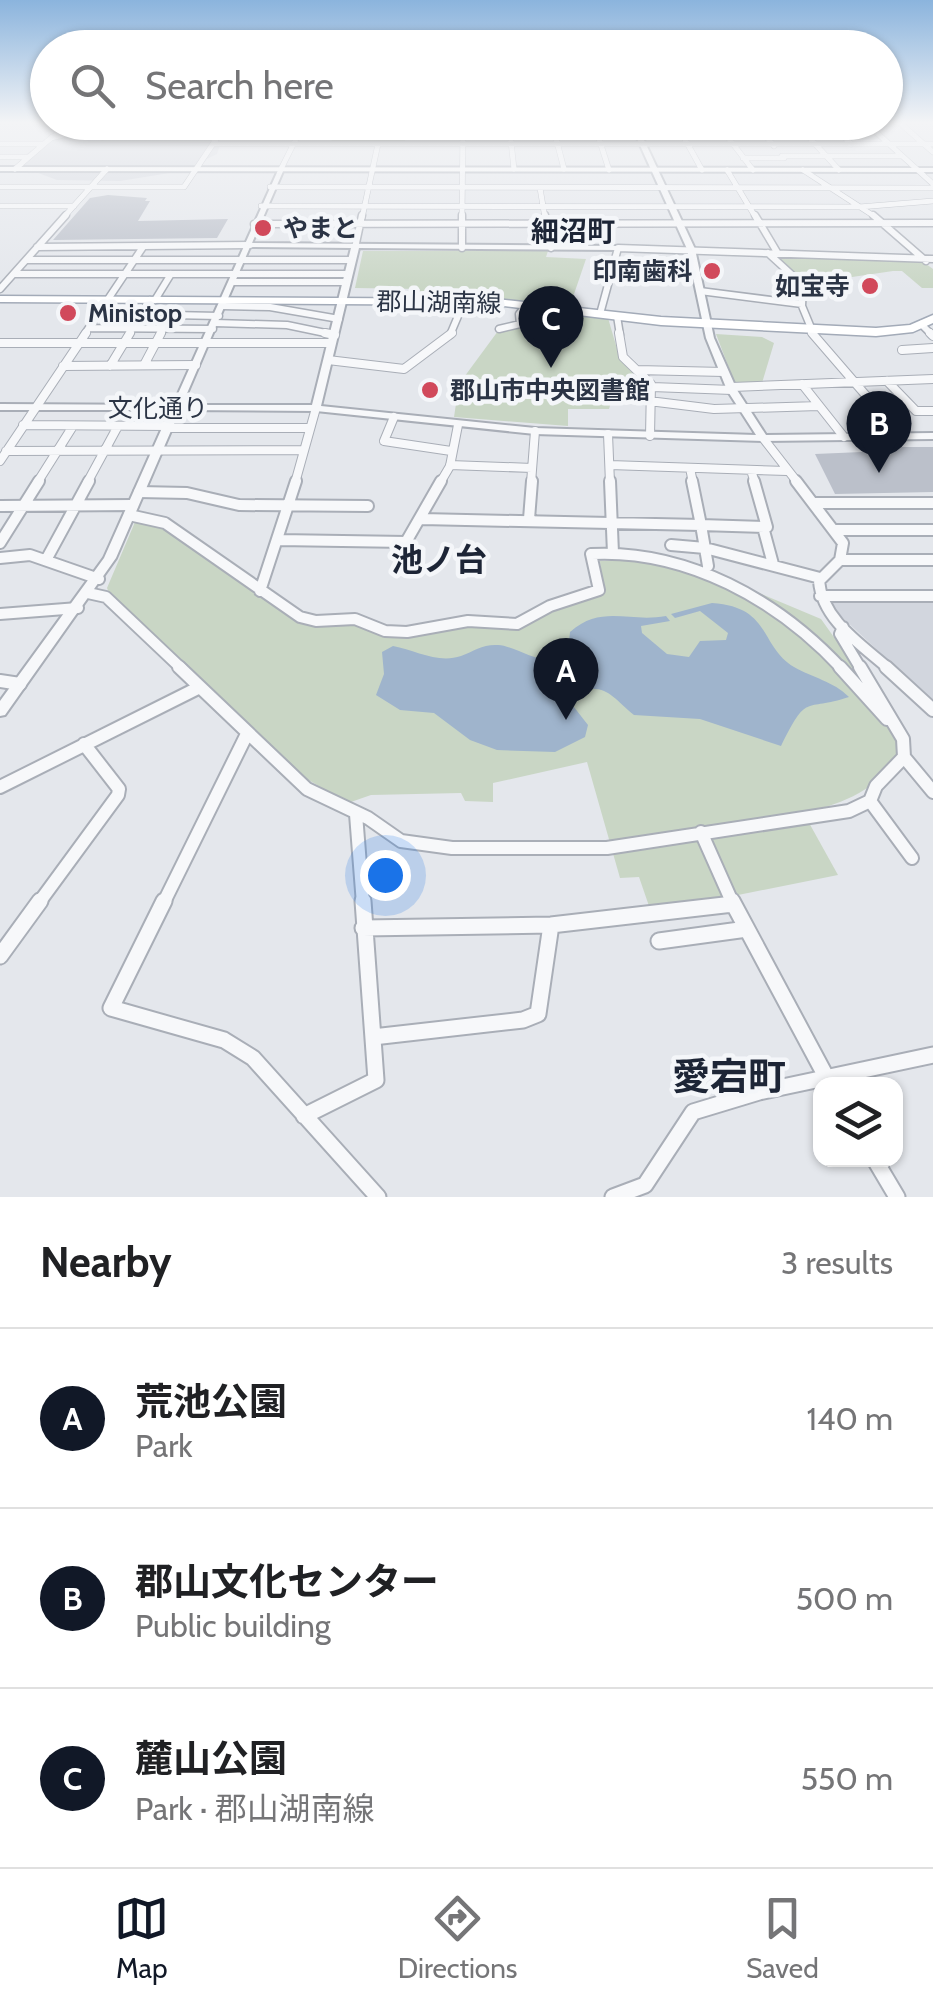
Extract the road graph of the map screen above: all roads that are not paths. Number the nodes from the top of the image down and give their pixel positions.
1 (99, 179) edge
2 (190, 179) edge
3 (275, 179) edge
4 (370, 179) edge
5 (463, 179) edge
6 (588, 179) edge
7 (658, 179) edge
8 (732, 179) edge
9 (817, 179) edge
10 (933, 186) edge
11 (0, 188) edge
12 (90, 188) junction
13 (270, 188) junction
14 (302, 188) junction
15 (368, 188) junction
16 (462, 188) junction
17 (540, 188) junction
18 (591, 188) junction
19 (663, 188) junction
20 (738, 188) junction
21 (831, 188) junction
22 (912, 203) junction
23 (931, 204) edge
24 (0, 206) edge
25 (74, 206) junction
26 (261, 206) junction
27 (293, 206) junction
28 (302, 206) junction
29 (364, 206) junction
30 (462, 206) junction
31 (544, 206) junction
32 (671, 206) junction
33 (749, 206) junction
34 (859, 207) junction
35 (933, 223) edge
36 (254, 224) junction
37 (295, 224) junction
38 (360, 224) junction
39 (462, 224) junction
40 (547, 224) junction
41 (679, 224) junction
42 (760, 224) junction
43 (886, 224) junction
44 (250, 245) junction
45 (38, 247) junction
46 (143, 247) junction
47 (354, 248) junction
48 (462, 248) junction
49 (551, 248) junction
50 (618, 248) junction
51 (691, 249) junction
52 (767, 252) junction
53 (778, 252) junction
54 (26, 260) junction
55 (135, 260) junction
56 (244, 260) junction
57 (352, 260) junction
58 (930, 261) edge
59 (14, 274) junction
60 (125, 274) junction
61 (171, 274) junction
62 (236, 278) junction
63 (348, 278) junction
64 (0, 289) edge
65 (700, 291) junction
66 (0, 299) edge
67 (108, 300) junction
68 (153, 300) junction
69 (343, 301) junction
70 (464, 302) junction
71 (802, 304) junction
72 (526, 305) junction
73 (600, 314) junction
74 (219, 315) junction
75 (617, 316) junction
76 (339, 319) junction
77 (927, 321) edge
78 (704, 323) junction
79 (90, 328) junction
80 (132, 328) junction
81 (164, 328) junction
82 (808, 328) junction
83 (499, 329) dead end
84 (933, 336) edge
85 (333, 339) junction
86 (0, 343) edge
87 (80, 343) junction
88 (123, 343) junction
89 (156, 343) junction
90 (207, 343) junction
91 (933, 348) edge
92 (902, 350) dead end
93 (328, 360) junction
94 (196, 365) junction
95 (63, 366) junction
96 (110, 366) junction
97 (144, 366) junction
98 (636, 370) junction
99 (724, 372) junction
100 (933, 379) edge
101 (886, 380) junction
102 (856, 382) junction
103 (802, 384) junction
104 (652, 387) junction
105 (732, 389) junction
106 (649, 401) junction
107 (819, 406) junction
108 (0, 407) edge
109 (36, 407) junction
110 (177, 408) junction
111 (316, 408) junction
112 (744, 410) junction
113 (933, 410) edge
114 (394, 417) junction
115 (458, 424) junction
116 (23, 425) junction
117 (73, 426) junction
118 (118, 426) junction
119 (168, 427) junction
120 (310, 428) junction
121 (535, 432) junction
122 (608, 434) junction
123 (650, 436) junction
124 (901, 436) junction
125 (933, 436) edge
126 (844, 437) junction
127 (763, 438) junction
128 (0, 440) edge
129 (13, 440) junction
130 (303, 450) junction
131 (451, 451) junction
132 (57, 452) junction
133 (104, 452) junction
134 (158, 452) junction
135 (3, 456) edge
136 (450, 464) junction
137 (610, 465) junction
138 (532, 468) junction
139 (690, 468) junction
140 (751, 470) junction
141 (787, 470) junction
142 (139, 492) junction
143 (815, 503) junction
144 (933, 503) edge
145 (0, 506) edge
146 (22, 506) junction
147 (75, 506) junction
148 (288, 506) junction
149 (368, 506) dead end
150 (131, 510) junction
151 (422, 519) junction
152 (530, 519) junction
153 (614, 522) junction
154 (700, 524) junction
155 (763, 527) junction
156 (835, 530) junction
157 (933, 530) edge
158 (279, 540) junction
159 (0, 543) edge
160 (671, 546) dead end
161 (706, 548) junction
162 (613, 553) junction
163 (0, 558) edge
164 (46, 560) junction
165 (840, 560) junction
166 (933, 560) edge
167 (772, 564) junction
168 (708, 566) dead end
169 (820, 578) junction
170 (99, 579) junction
171 (260, 592) junction
172 (88, 593) junction
173 (820, 596) junction
174 (933, 596) edge
175 (78, 608) junction
176 (0, 614) edge
177 (843, 627) junction
178 (0, 681) edge
179 (20, 684) junction
180 (198, 688) junction
181 (933, 710) edge
182 (0, 711) edge
183 (899, 730) junction
184 (247, 734) junction
185 (84, 744) junction
186 (904, 757) junction
187 (0, 787) edge
188 (933, 792) edge
189 (870, 801) junction
190 (356, 814) junction
191 (701, 832) junction
192 (912, 858) dead end
193 (733, 904) junction
194 (551, 924) junction
195 (362, 928) junction
196 (747, 929) junction
197 (659, 941) dead end
198 (0, 956) edge
199 (373, 1037) junction
200 (933, 1055) edge
201 (826, 1077) edge
202 (848, 1077) edge
203 (813, 1084) edge
204 (304, 1116) junction
205 (879, 1167) edge
206 (378, 1197) edge
207 (613, 1197) edge
208 (897, 1197) edge

1 - 12 street
2 - 12 street
3 - 13 street
4 - 15 street
5 - 16 street
6 - 18 street
7 - 19 street
8 - 20 street
9 - 21 street
10 - 21 street
11 - 12 street
12 - 25 street
13 - 14 street
13 - 26 street
14 - 15 street
14 - 27 street
15 - 16 street
15 - 29 street
16 - 17 street
16 - 30 street
17 - 18 street
17 - 31 street
18 - 19 street
19 - 20 street
19 - 32 street
20 - 21 street
20 - 33 street
21 - 34 street
22 - 23 street
22 - 34 street
22 - 35 street
24 - 25 street
25 - 45 street
26 - 27 street
26 - 36 street
27 - 28 street
28 - 29 street
28 - 37 street
29 - 30 street
29 - 38 street
30 - 31 street
30 - 39 street
31 - 32 street
31 - 40 street
32 - 33 street
32 - 41 street
33 - 34 street
33 - 42 street
34 - 43 street
35 - 43 street
36 - 37 street
36 - 44 street
37 - 38 street
38 - 39 street
38 - 47 street
39 - 40 street
39 - 48 street
40 - 41 street
40 - 49 street
41 - 42 street
41 - 51 street
42 - 43 street
42 - 53 street
43 - 58 street
44 - 46 street
44 - 47 street
44 - 56 street
45 - 46 street
45 - 54 street
46 - 55 street
47 - 48 street
47 - 57 street
48 - 49 street
49 - 50 street
50 - 51 street
50 - 73 street
51 - 52 street
51 - 65 street
52 - 53 street
52 - 71 street
53 - 58 street
54 - 55 street
54 - 59 street
55 - 56 street
55 - 60 street
56 - 57 street
56 - 62 street
57 - 63 street
59 - 60 street
59 - 64 street
60 - 61 street
60 - 67 street
61 - 62 street
61 - 68 street
62 - 63 street
62 - 74 street
63 - 69 street
65 - 71 street
65 - 78 street
66 - 67 main road, 郡山湖南線
67 - 68 main road, 郡山湖南線
67 - 79 street
68 - 74 main road, 郡山湖南線
68 - 80 street
69 - 70 main road, 郡山湖南線
69 - 74 main road, 郡山湖南線
69 - 76 street
70 - 72 main road, 郡山湖南線
70 - 93 street
71 - 82 street
72 - 73 main road, 郡山湖南線
72 - 83 street
73 - 75 main road, 郡山湖南線
74 - 76 street
74 - 81 street
74 - 81 street
74 - 85 street
74 - 90 street
75 - 78 main road, 郡山湖南線
75 - 98 street
76 - 85 street
77 - 82 main road, 郡山湖南線
77 - 84 street
78 - 82 main road, 郡山湖南線
78 - 99 street
79 - 80 street
79 - 87 street
80 - 81 street
80 - 88 street
81 - 89 street
82 - 102 street
85 - 90 street
85 - 93 street
86 - 87 street
87 - 88 street
87 - 95 street
88 - 89 street
88 - 96 street
89 - 90 street
89 - 97 street
90 - 94 street
91 - 92 street
93 - 111 street
94 - 97 street
94 - 110 street
95 - 96 street
95 - 109 street
96 - 97 street
98 - 99 street
98 - 104 street
99 - 105 street
100 - 101 street
101 - 102 street
101 - 113 street
102 - 103 street
102 - 124 street
103 - 105 street
103 - 107 street
104 - 105 street
104 - 106 street
105 - 112 street
106 - 112 street
106 - 123 street
107 - 112 street
107 - 126 street
108 - 109 street, 文化通り
109 - 110 street, 文化通り
109 - 116 street
110 - 111 street, 文化通り
110 - 119 street
111 - 114 street, 文化通り
111 - 120 street
112 - 127 street
114 - 115 street, 文化通り
114 - 131 street
115 - 121 street, 文化通り
115 - 131 street
116 - 117 street
116 - 129 street
117 - 118 street
117 - 132 street
118 - 119 street
118 - 133 street
119 - 120 street
119 - 134 street
120 - 130 street
121 - 122 street, 文化通り
121 - 138 street
122 - 123 street, 文化通り
122 - 137 street
123 - 127 street, 文化通り
124 - 125 street, 文化通り
124 - 126 street, 文化通り
126 - 127 street, 文化通り
127 - 141 street
128 - 129 street
129 - 135 street
130 - 134 street
130 - 148 street
131 - 136 street
132 - 133 street
132 - 135 street
132 - 146 street
133 - 134 street
133 - 147 street
134 - 142 street
136 - 138 street
136 - 151 street
137 - 139 street
137 - 153 street
138 - 152 street
139 - 140 street
139 - 154 street
140 - 141 street
140 - 155 street
141 - 143 street
142 - 148 street
142 - 150 street
143 - 144 street
143 - 156 street
145 - 146 street
146 - 147 street
146 - 159 street
147 - 150 street
147 - 164 street
148 - 149 street
148 - 158 street
150 - 170 street
150 - 171 street
151 - 152 street
151 - 158 street
152 - 153 street
153 - 154 street
153 - 162 street
154 - 155 street
154 - 161 street
155 - 167 street
156 - 157 street
156 - 165 street
158 - 171 street
160 - 161 street
161 - 167 street
161 - 168 street
162 - 171 street
162 - 183 street
163 - 164 street
164 - 170 street
165 - 166 street
165 - 169 street
167 - 169 street
169 - 173 street
170 - 172 street
172 - 175 street
172 - 180 street
173 - 174 street
173 - 177 street
175 - 176 street
175 - 179 street
177 - 181 street
177 - 183 street
178 - 179 street
179 - 182 street
180 - 184 street
180 - 185 street
183 - 186 street
184 - 190 street
184 - 204 street
185 - 187 street
185 - 198 street
186 - 188 street
186 - 189 street
189 - 191 street
189 - 192 street
190 - 191 street
190 - 195 street
191 - 193 street
193 - 194 street
193 - 196 street
194 - 195 street
194 - 199 street
195 - 199 street
196 - 197 street
196 - 201 street
199 - 204 street
200 - 202 street
203 - 207 street
204 - 206 street
205 - 208 street

